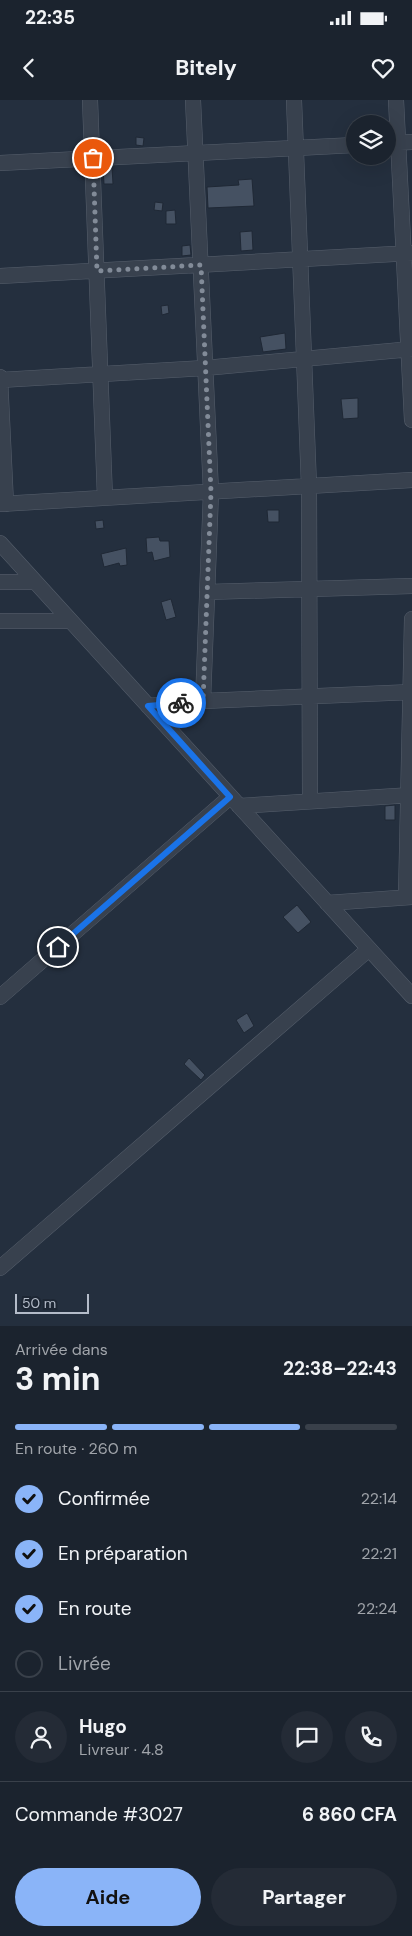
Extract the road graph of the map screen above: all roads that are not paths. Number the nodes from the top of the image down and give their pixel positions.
1 (90, 100) edge
2 (194, 100) edge
3 (294, 100) edge
4 (396, 100) edge
5 (399, 142) edge
6 (346, 145) edge
7 (296, 148) junction
8 (196, 153) junction
9 (93, 158) junction
10 (0, 163) edge
11 (408, 253) edge
12 (300, 259) junction
13 (201, 265) junction
14 (97, 271) junction
15 (0, 276) edge
16 (410, 349) edge
17 (304, 359) junction
18 (205, 368) junction
19 (100, 374) junction
20 (0, 379) edge
21 (412, 420) edge
22 (412, 480) edge
23 (309, 486) junction
24 (211, 492) junction
25 (105, 498) junction
26 (3, 504) edge
27 (0, 543) edge
28 (0, 582) edge
29 (35, 582) junction
30 (412, 586) edge
31 (310, 589) junction
32 (207, 592) junction
33 (412, 619) edge
34 (0, 621) edge
35 (71, 621) junction
36 (411, 692) edge
37 (310, 696) junction
38 (203, 701) junction
39 (148, 706) junction
40 (410, 795) edge
41 (234, 801) junction
42 (310, 801) junction
43 (409, 897) edge
44 (327, 903) junction
45 (369, 949) junction
46 (411, 993) edge
47 (0, 997) edge
48 (0, 1268) edge

1 - 9 street
2 - 8 street
3 - 7 street
4 - 5 street
5 - 11 street
6 - 7 street
7 - 8 street
7 - 12 street
8 - 9 street
8 - 13 street
9 - 10 street
9 - 14 street
11 - 12 street
11 - 16 street
12 - 13 street
12 - 17 street
13 - 14 street
13 - 18 street
14 - 15 street
14 - 19 street
16 - 17 street
16 - 21 street
17 - 18 street
17 - 23 street
18 - 19 street
18 - 24 street
19 - 20 street
19 - 25 street
20 - 26 street
22 - 23 street
23 - 24 street
23 - 31 street
24 - 25 street
24 - 32 street
25 - 26 street
27 - 29 street
28 - 29 street
29 - 35 street
30 - 31 street
31 - 32 street
31 - 37 street
32 - 38 street
33 - 36 street
34 - 35 street
35 - 39 street
36 - 37 street
36 - 40 street
37 - 38 street
37 - 42 street
38 - 39 street
39 - 41 street
40 - 42 street
40 - 43 street
41 - 42 street
41 - 44 street
41 - 47 street
43 - 44 street
44 - 45 street
45 - 46 street
45 - 48 street

